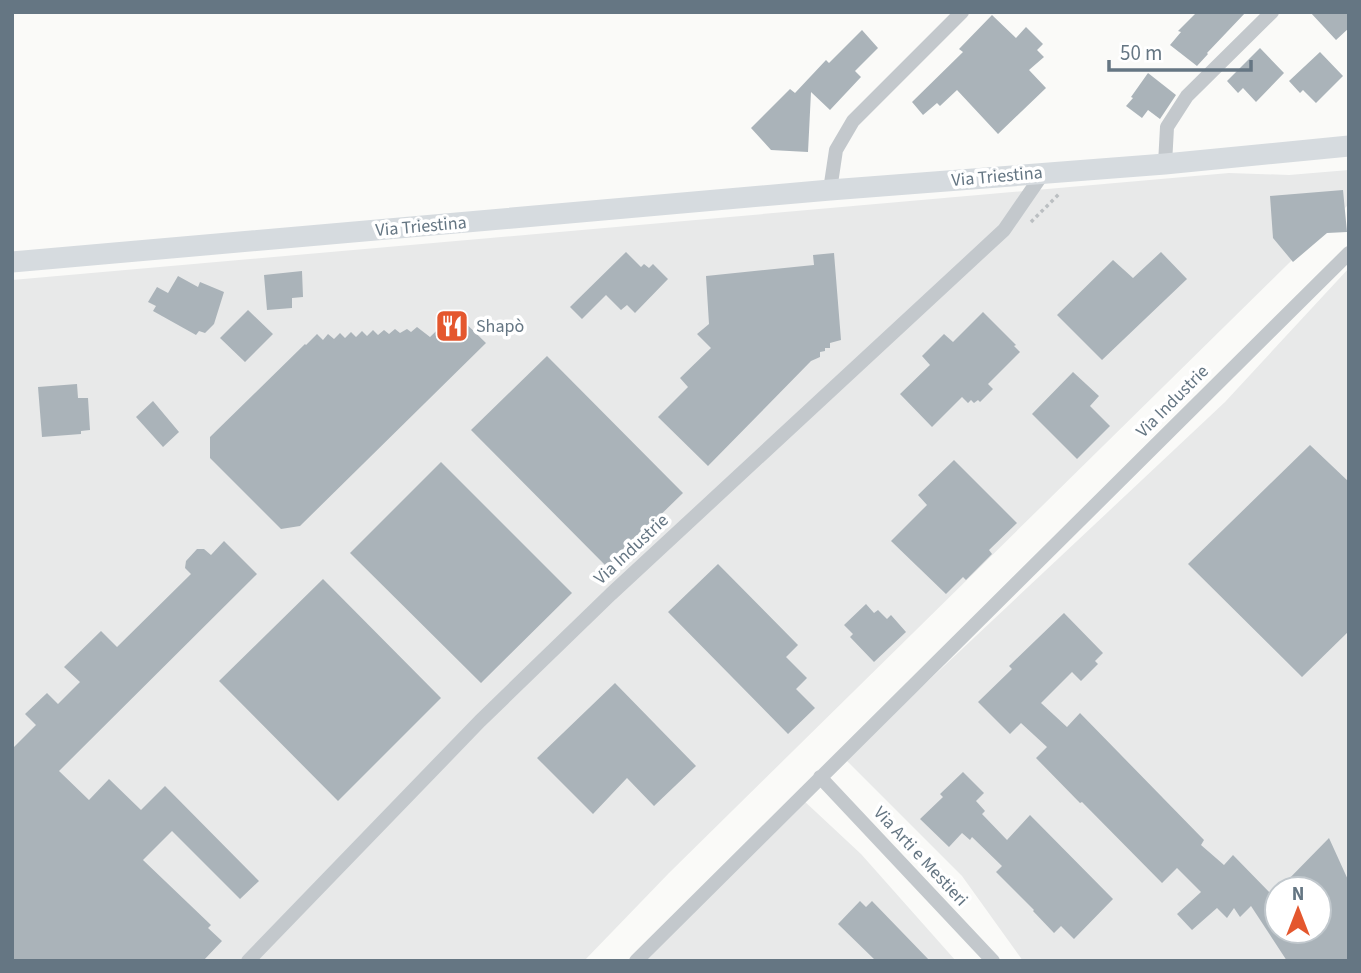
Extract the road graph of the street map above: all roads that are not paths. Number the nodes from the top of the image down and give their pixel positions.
1 (961, 12) edge
2 (1272, 12) edge
3 (1349, 146) edge
4 (1165, 163) junction
5 (1044, 172) junction
6 (830, 190) junction
7 (1349, 253) edge
8 (12, 262) edge
9 (820, 777) junction
10 (248, 961) edge
11 (636, 961) edge
12 (993, 961) edge

1 - 6 street
2 - 4 street
3 - 4 main road, Via Triestina
4 - 5 main road, Via Triestina
5 - 6 main road, Via Triestina
5 - 10 street, Via Industrie
6 - 8 main road, Via Triestina
7 - 9 street, Via Industrie
9 - 11 street, Via Industrie
9 - 12 street, Via Arti e Mestieri

